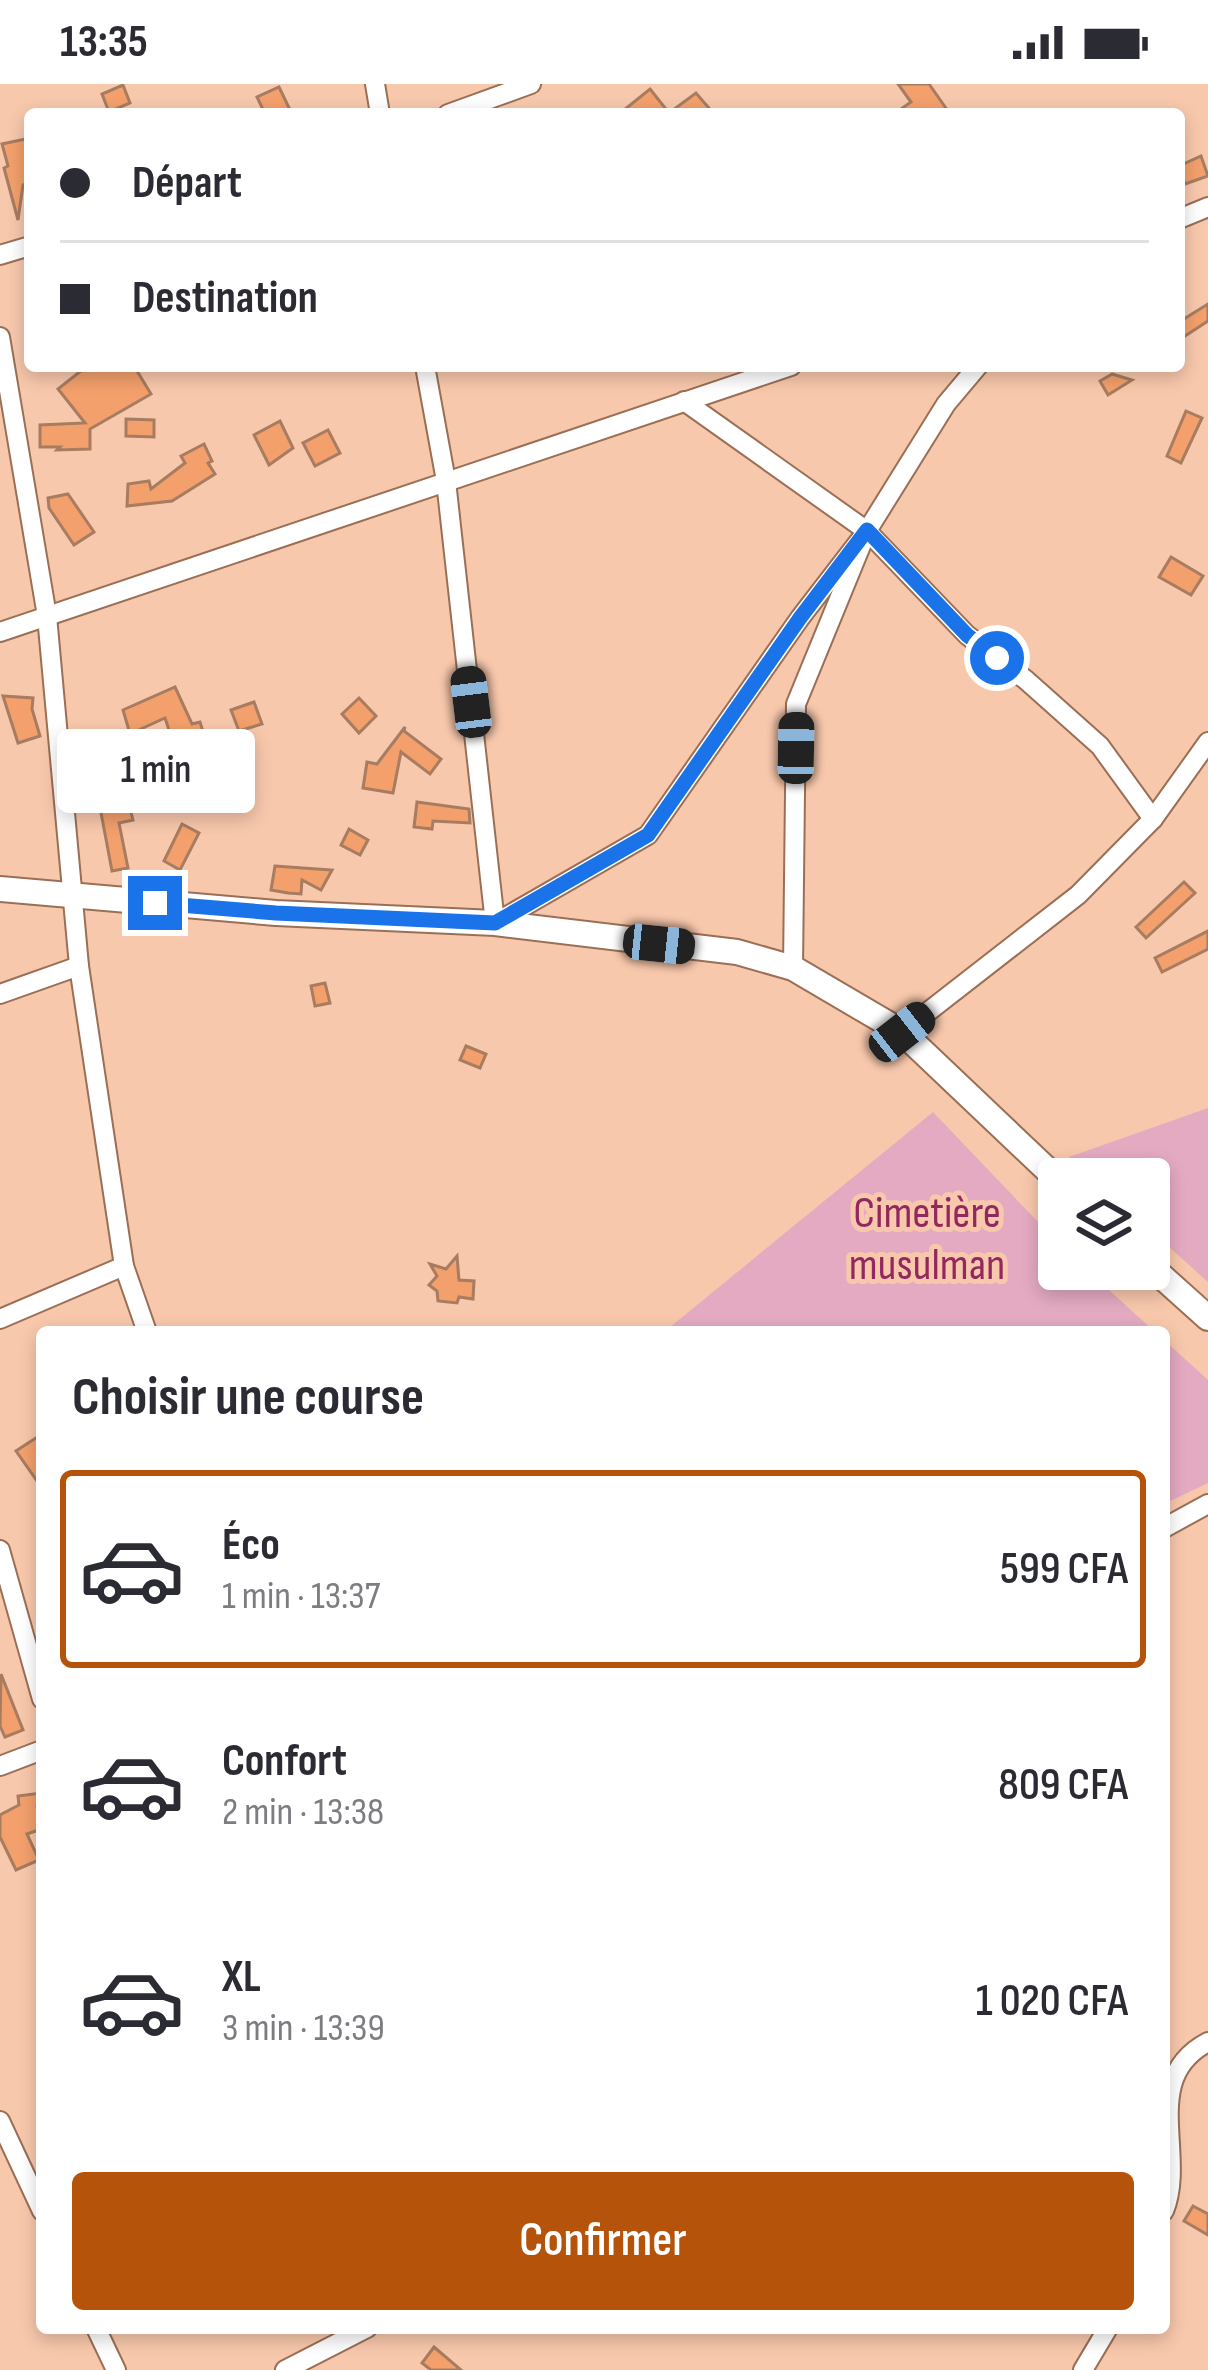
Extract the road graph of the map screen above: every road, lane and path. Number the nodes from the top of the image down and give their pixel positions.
1 (531, 84) edge
2 (465, 108) edge
3 (0, 338) edge
4 (426, 372) edge
5 (773, 372) edge
6 (973, 372) edge
7 (684, 401) junction
8 (446, 481) junction
9 (867, 530) junction
10 (47, 616) junction
11 (0, 632) edge
12 (1208, 742) edge
13 (1153, 819) junction
14 (0, 889) edge
15 (75, 896) junction
16 (495, 923) junction
17 (80, 966) junction
18 (793, 968) junction
19 (0, 994) edge
20 (902, 1032) junction
21 (1038, 1161) edge
22 (124, 1267) junction
23 (1170, 1283) edge
24 (1208, 1318) edge
25 (0, 1319) edge
26 (145, 1326) edge
27 (1208, 1504) edge
28 (1170, 1525) edge
29 (0, 1550) edge
30 (36, 1678) edge
31 (36, 1752) edge
32 (0, 1766) edge
33 (1208, 2042) edge
34 (1170, 2103) edge
35 (0, 2121) edge
36 (1170, 2158) edge
37 (1170, 2188) edge
38 (36, 2198) edge
39 (99, 2334) edge
40 (355, 2334) edge
41 (1104, 2334) edge
42 (116, 2370) edge
43 (285, 2370) edge
44 (1083, 2370) edge

1 - 2 street
3 - 10 street
4 - 8 street
5 - 7 street
6 - 9 street
7 - 8 street
7 - 9 street
8 - 10 street
8 - 16 street
9 - 13 street
9 - 16 street
9 - 18 street
10 - 11 street
10 - 15 street
12 - 13 street
13 - 20 street
14 - 15 street
15 - 16 street
15 - 17 street
16 - 18 street
17 - 19 street
17 - 22 street
18 - 20 street
20 - 21 street
22 - 25 street
22 - 26 street
23 - 24 street
27 - 28 street
29 - 30 street
31 - 32 street
33 - 34 street
35 - 38 street
36 - 37 street
39 - 42 street
40 - 43 street
41 - 44 street

